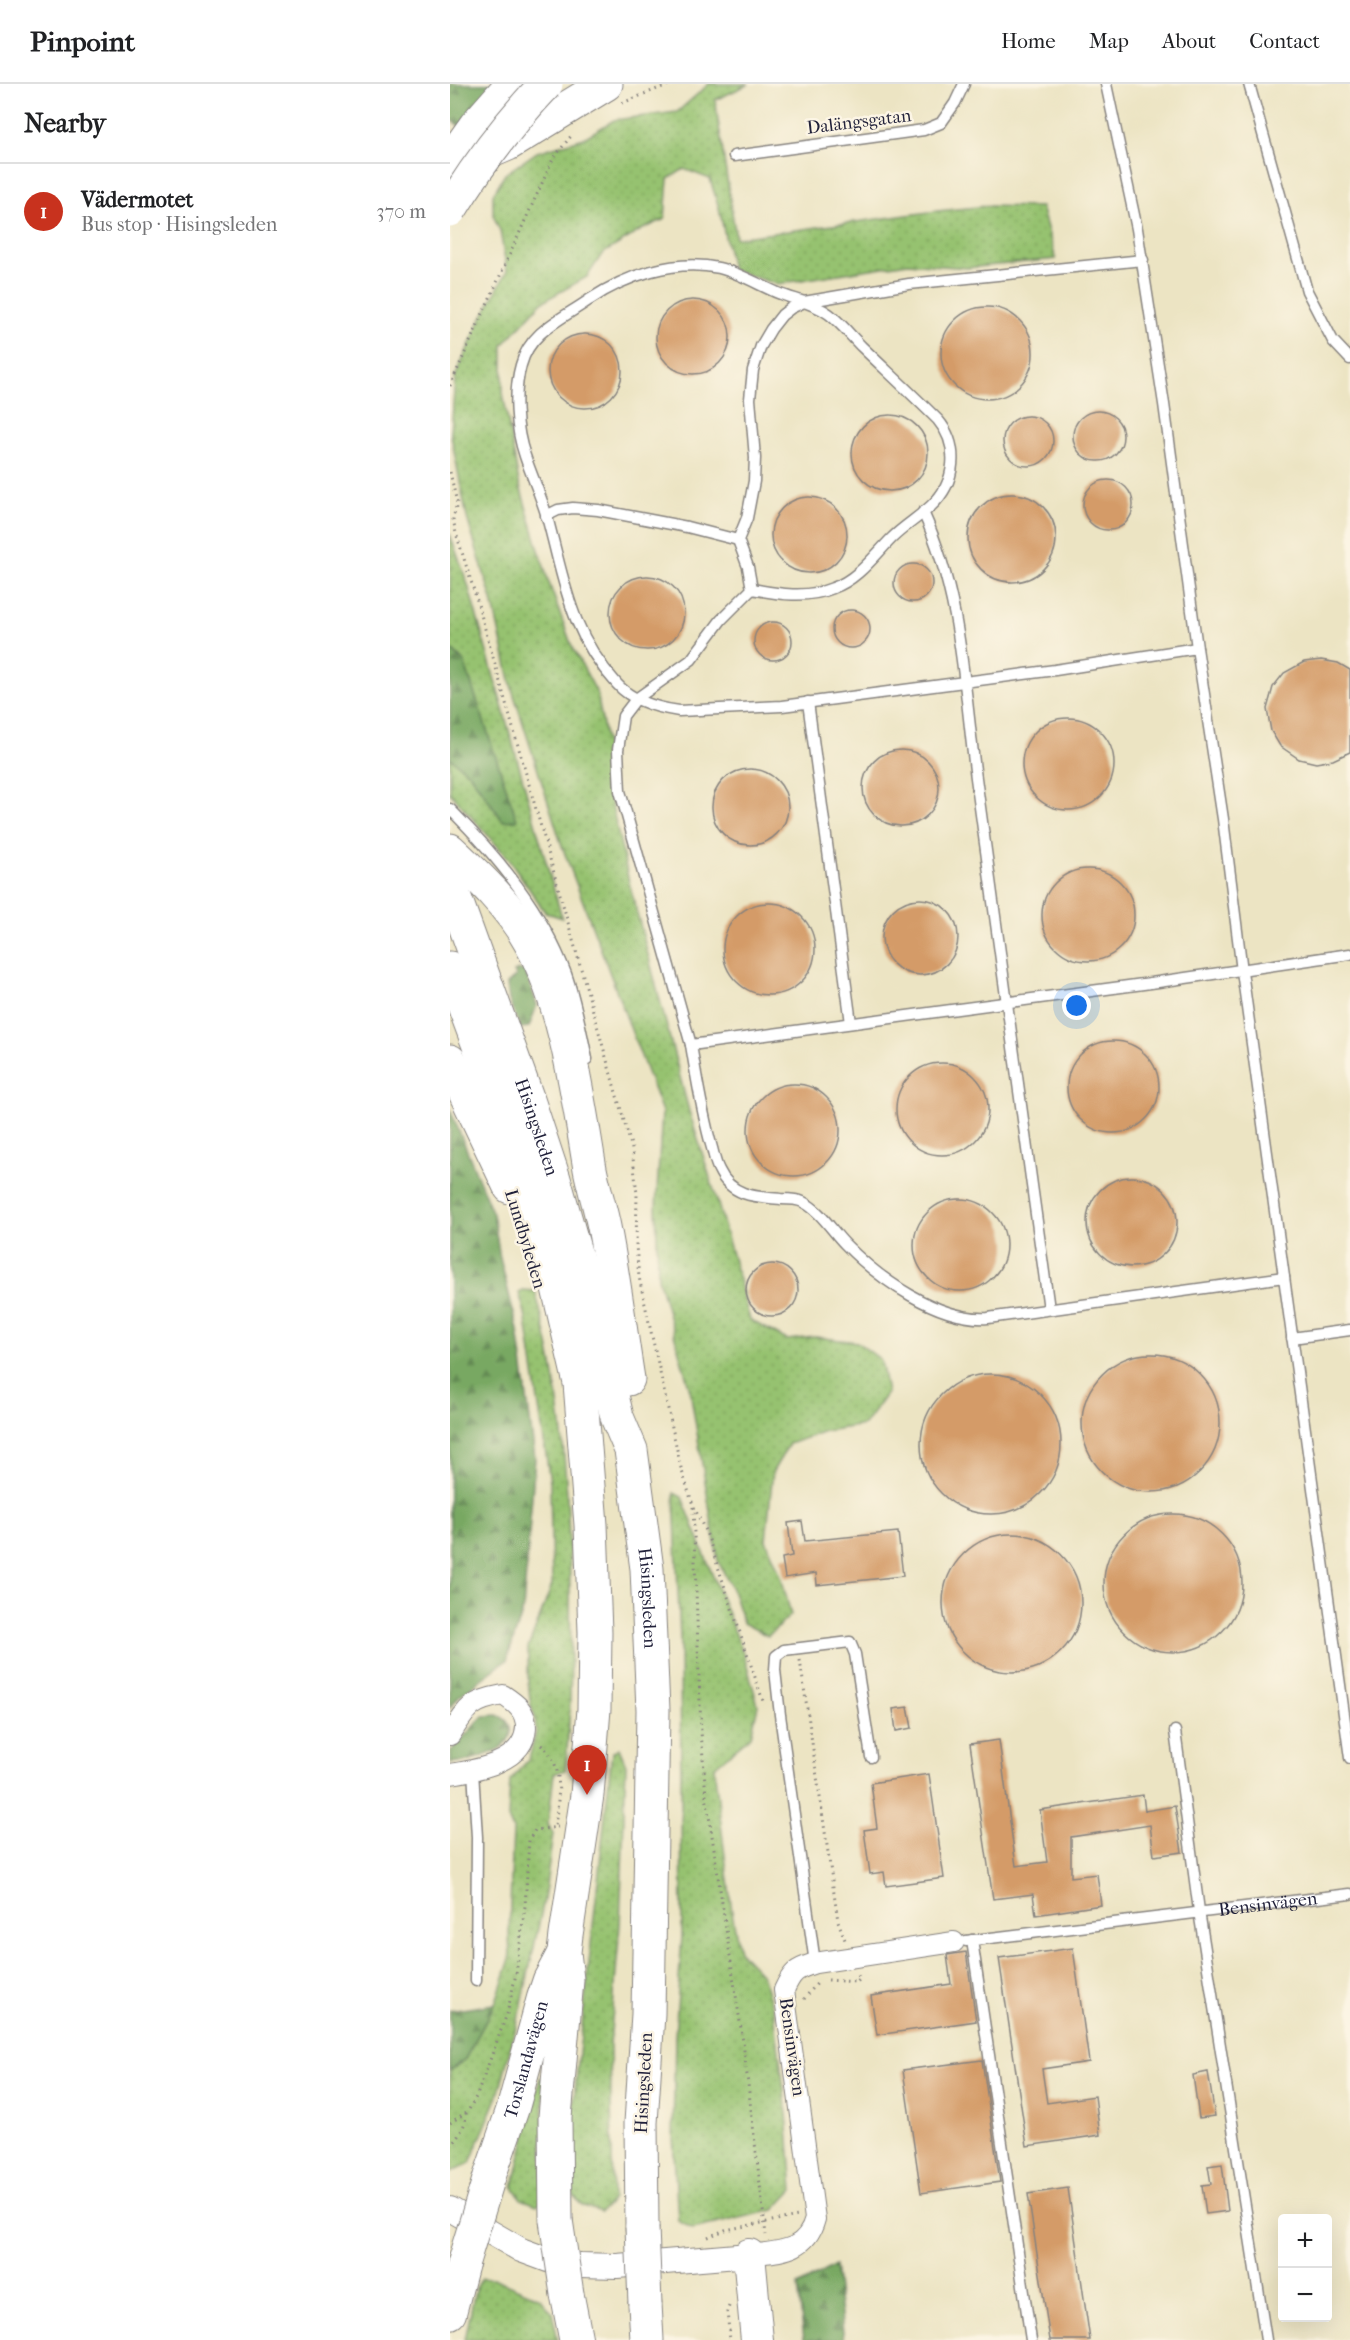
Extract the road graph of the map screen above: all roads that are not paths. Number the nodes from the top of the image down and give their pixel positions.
1 (512, 84) edge
2 (546, 84) edge
3 (964, 84) edge
4 (1106, 84) edge
5 (1249, 84) edge
6 (610, 95) edge
7 (508, 144) junction
8 (734, 156) dead end
9 (450, 161) edge
10 (450, 176) edge
11 (450, 188) edge
12 (450, 210) edge
13 (1143, 260) junction
14 (804, 302) junction
15 (1350, 359) edge
16 (923, 512) junction
17 (546, 516) junction
18 (738, 540) junction
19 (752, 589) junction
20 (1197, 648) junction
21 (965, 681) junction
22 (636, 699) junction
23 (808, 702) junction
24 (450, 809) edge
25 (450, 850) edge
26 (450, 884) edge
27 (1350, 954) edge
28 (450, 968) edge
29 (1242, 971) junction
30 (1008, 1001) junction
31 (850, 1023) junction
32 (691, 1045) junction
33 (450, 1061) edge
34 (588, 1065) dead end
35 (1284, 1277) junction
36 (1049, 1309) junction
37 (1350, 1330) edge
38 (1292, 1338) junction
39 (584, 1423) junction
40 (631, 1450) junction
41 (1175, 1731) dead end
42 (450, 1735) edge
43 (871, 1757) dead end
44 (1350, 1758) edge
45 (473, 1771) junction
46 (450, 1774) edge
47 (1350, 1894) edge
48 (1199, 1911) junction
49 (963, 1941) junction
50 (564, 1952) junction
51 (815, 1963) junction
52 (476, 1981) dead end
53 (487, 2173) junction
54 (450, 2209) edge
55 (450, 2228) edge
56 (748, 2255) junction
57 (450, 2313) edge
58 (576, 2340) edge
59 (647, 2340) edge
60 (757, 2340) edge
61 (1031, 2340) edge
62 (1266, 2340) edge

1 - 9 highway
2 - 12 highway, bridge
3 - 8 lane, Dalängsgatan
4 - 13 lane
5 - 15 lane
6 - 7 highway
7 - 10 highway
7 - 11 highway
13 - 14 lane
13 - 20 lane
14 - 16 lane
14 - 17 lane
14 - 18 lane
16 - 19 lane
16 - 21 lane
17 - 18 lane
17 - 22 lane
18 - 19 lane
19 - 22 lane
20 - 21 lane
20 - 29 lane
21 - 23 lane
21 - 30 lane
22 - 23 lane
22 - 32 lane
23 - 31 lane
24 - 34 lane
25 - 40 highway
26 - 40 highway, Hisingsleden
27 - 29 lane
28 - 39 highway, Hisingsleden
29 - 30 lane
29 - 35 lane
30 - 31 lane
30 - 36 lane
31 - 32 lane
32 - 36 lane
33 - 39 highway, Lundbyleden
35 - 36 lane
35 - 38 lane
37 - 38 lane
38 - 44 lane
39 - 50 highway, Hisingsleden
40 - 59 highway, Hisingsleden, bridge
41 - 48 lane
42 - 45 street
43 - 51 lane
45 - 46 street
45 - 52 lane
47 - 48 lane, Bensinvägen
48 - 49 lane, Bensinvägen
48 - 62 lane
49 - 51 street, Bensinvägen
49 - 61 lane
50 - 53 main road, Torslandavägen
50 - 58 highway, Hisingsleden, bridge
51 - 56 street, Bensinvägen
53 - 55 main road
53 - 57 main road, bridge
54 - 56 street, Bensinvägen
56 - 60 main road

